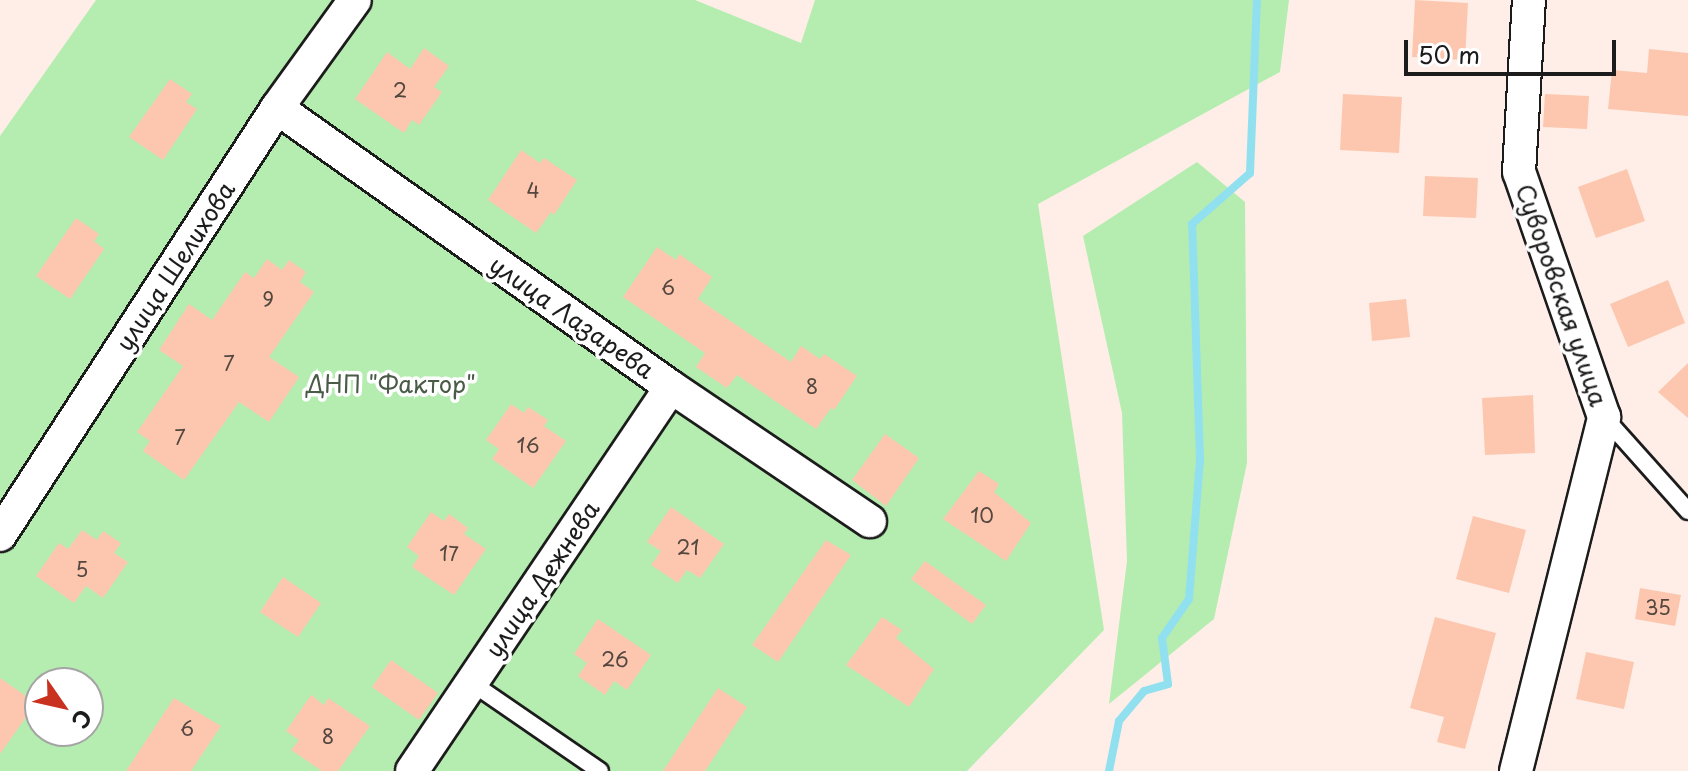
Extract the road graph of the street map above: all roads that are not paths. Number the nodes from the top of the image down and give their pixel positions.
1 (355, 0) edge
2 (1529, 0) edge
3 (277, 108) junction
4 (671, 387) junction
5 (1604, 417) junction
6 (1688, 511) edge
7 (870, 521) dead end
8 (0, 535) edge
9 (472, 683) junction
10 (412, 771) edge
11 (600, 771) edge
12 (1516, 771) edge

1 - 3 street, улица Шелихова
2 - 5 street, Суворовская улица
3 - 4 street, улица Лазарева
3 - 8 street, улица Шелихова
4 - 7 street, улица Лазарева
4 - 9 street, улица Дежнева
5 - 6 lane
5 - 12 street, Суворовская улица
9 - 10 street, улица Дежнева
9 - 11 lane

